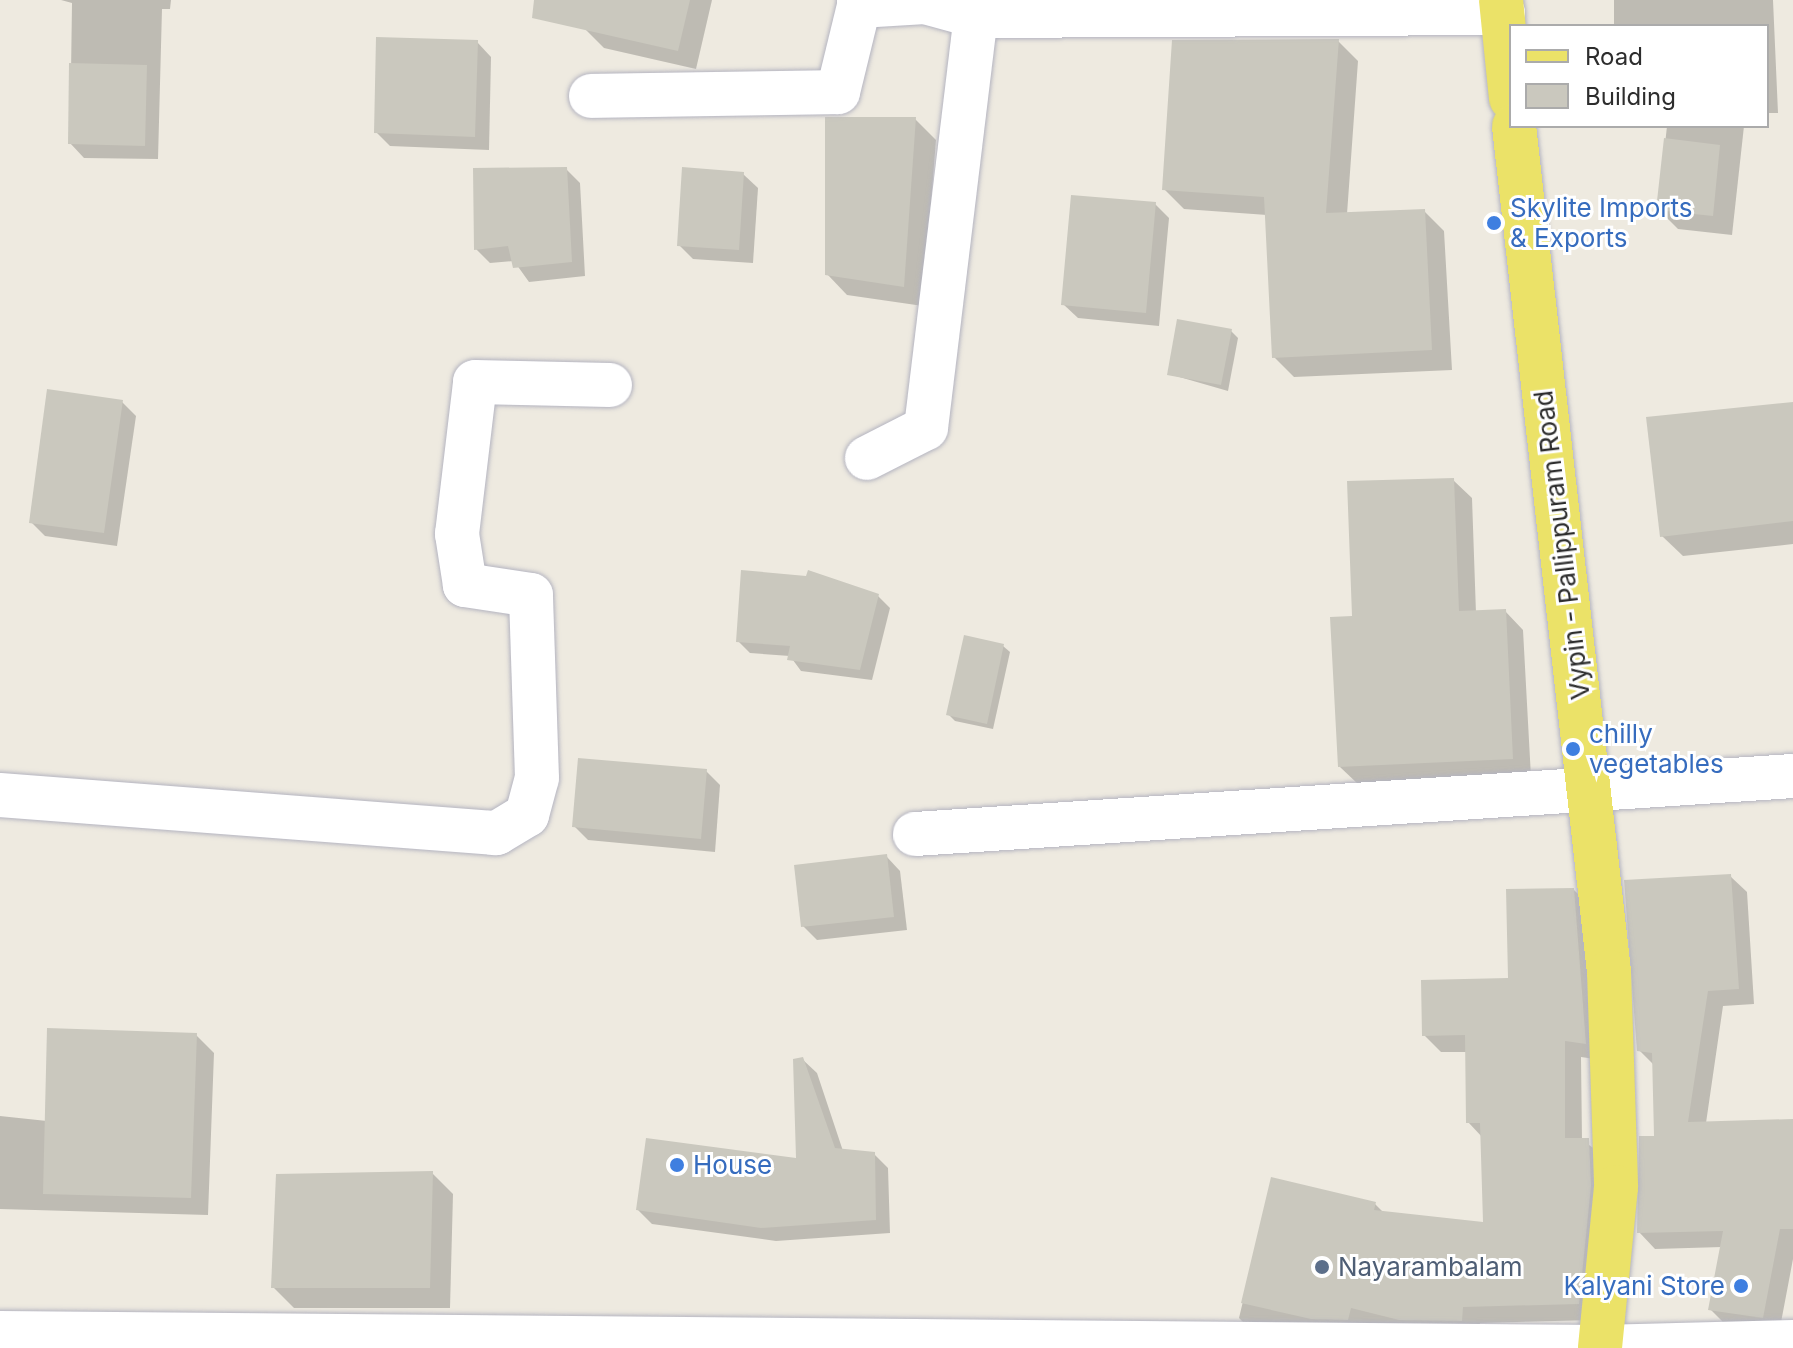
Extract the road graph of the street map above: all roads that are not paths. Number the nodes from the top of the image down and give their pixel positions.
1 (859, 3) edge
2 (1502, 7) edge
3 (976, 16) junction
4 (1509, 78) edge
5 (591, 96) dead end
6 (1514, 128) edge
7 (610, 385) dead end
8 (867, 458) dead end
9 (1793, 776) edge
10 (1589, 786) junction
11 (0, 795) edge
12 (915, 834) dead end
13 (0, 1333) edge
14 (1793, 1342) edge
15 (1600, 1348) edge

1 - 3 street
1 - 5 street
2 - 3 street
2 - 4 main road
3 - 8 street
6 - 10 main road, Vypin - Pallippuram Road
7 - 11 street
9 - 10 street
10 - 12 street
10 - 15 main road, Vypin - Pallippuram Road
13 - 15 street
14 - 15 street

